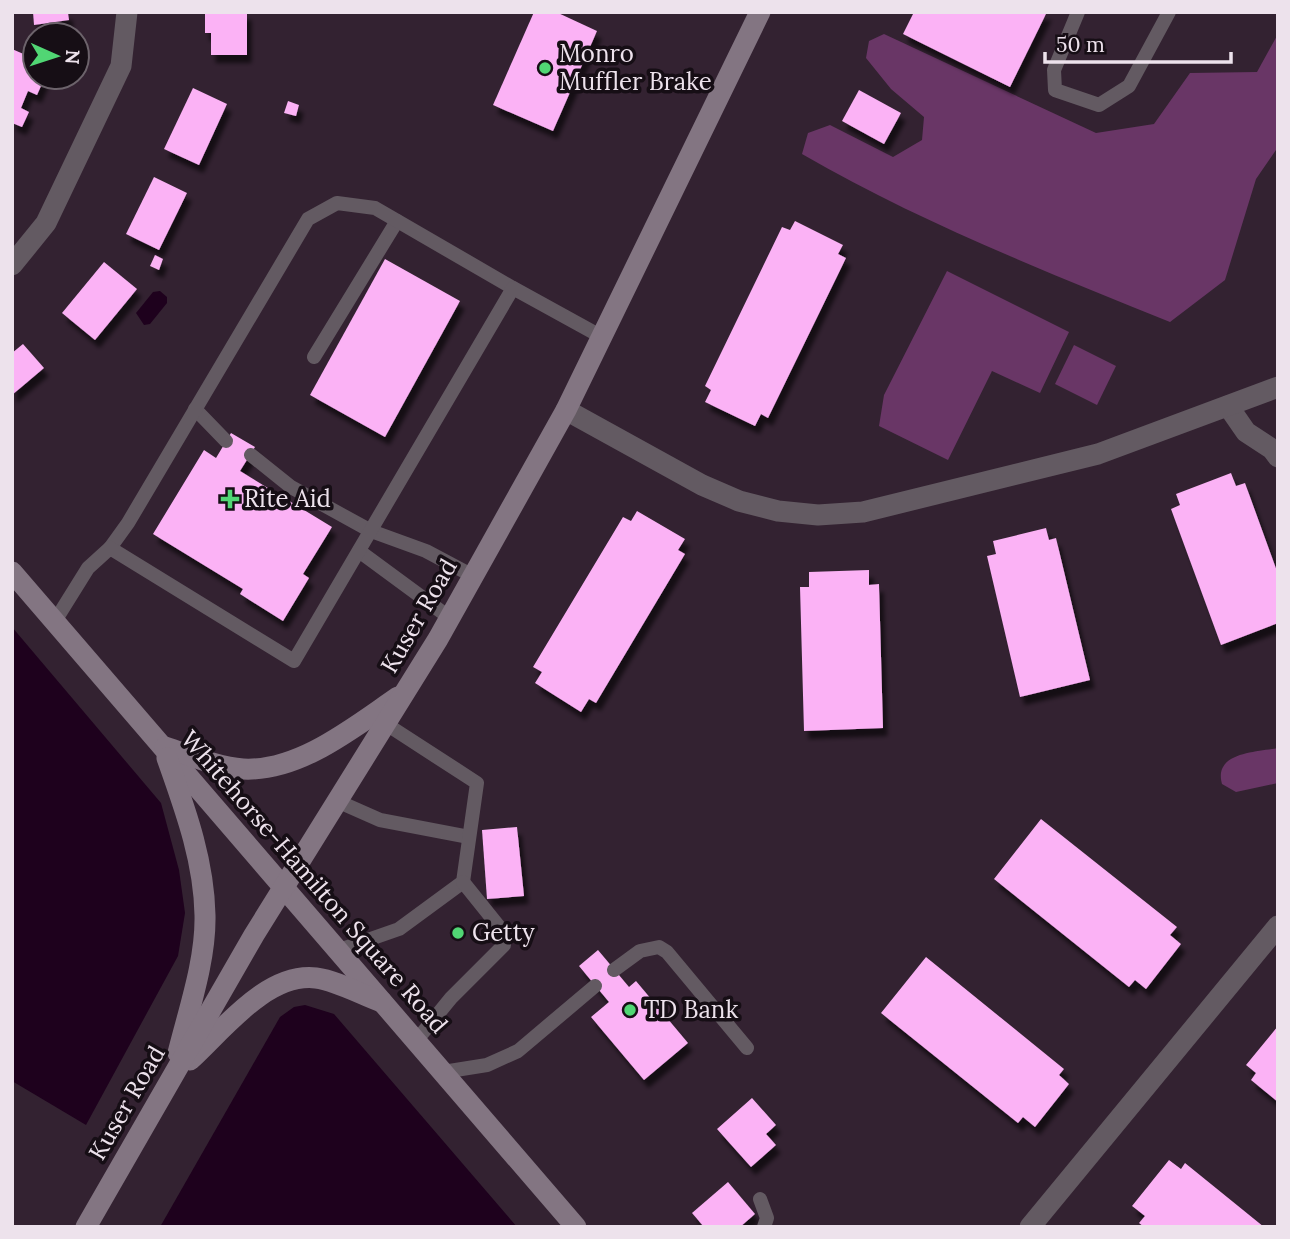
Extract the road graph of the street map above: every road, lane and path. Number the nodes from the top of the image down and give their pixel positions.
1 (127, 12) edge
2 (760, 12) edge
3 (1078, 12) edge
4 (1169, 12) edge
5 (397, 220) junction
6 (12, 265) edge
7 (513, 288) junction
8 (602, 337) junction
9 (314, 357) dead end
10 (1278, 387) edge
11 (1228, 406) junction
12 (195, 410) junction
13 (566, 410) junction
14 (226, 440) dead end
15 (251, 454) dead end
16 (1278, 457) edge
17 (371, 531) junction
18 (110, 548) junction
19 (359, 551) junction
20 (12, 572) edge
21 (473, 576) junction
22 (450, 618) junction
23 (55, 621) junction
24 (405, 692) junction
25 (386, 723) junction
26 (163, 746) junction
27 (338, 801) junction
28 (469, 837) junction
29 (463, 882) junction
30 (284, 887) junction
31 (1278, 926) edge
32 (339, 950) junction
33 (614, 971) dead end
34 (595, 986) dead end
35 (384, 1003) junction
36 (416, 1041) junction
37 (747, 1048) dead end
38 (443, 1072) junction
39 (173, 1076) junction
40 (760, 1199) dead end
41 (86, 1227) edge
42 (576, 1227) edge
43 (764, 1227) edge
44 (1030, 1227) edge

1 - 6 street
2 - 8 street, Kuser Road
3 - 4 lane
5 - 7 lane
5 - 9 lane
5 - 12 lane
7 - 8 lane
7 - 17 lane
8 - 13 street, Kuser Road
10 - 11 street
11 - 13 street
11 - 16 street
12 - 14 lane
12 - 18 lane
13 - 21 street, Kuser Road
15 - 17 lane
17 - 19 lane
17 - 21 lane
18 - 19 lane
18 - 23 lane
19 - 22 lane
20 - 23 street, Whitehorse-Hamilton Square Road
21 - 22 street, Kuser Road
22 - 24 street, Kuser Road
23 - 26 street, Whitehorse-Hamilton Square Road
24 - 25 street, Kuser Road
24 - 26 street
25 - 27 street, Kuser Road
25 - 28 lane
26 - 30 street, Whitehorse-Hamilton Square Road
26 - 39 street
27 - 28 lane
27 - 30 street, Kuser Road
28 - 29 lane
29 - 32 lane
29 - 36 lane
30 - 32 street, Whitehorse-Hamilton Square Road
30 - 39 street, Kuser Road
31 - 44 street
32 - 35 street, Whitehorse-Hamilton Square Road
33 - 37 lane
34 - 38 lane
35 - 36 street, Whitehorse-Hamilton Square Road
35 - 39 street
36 - 38 street, Whitehorse-Hamilton Square Road
38 - 42 street, Whitehorse-Hamilton Square Road
39 - 41 street, Kuser Road
40 - 43 lane

